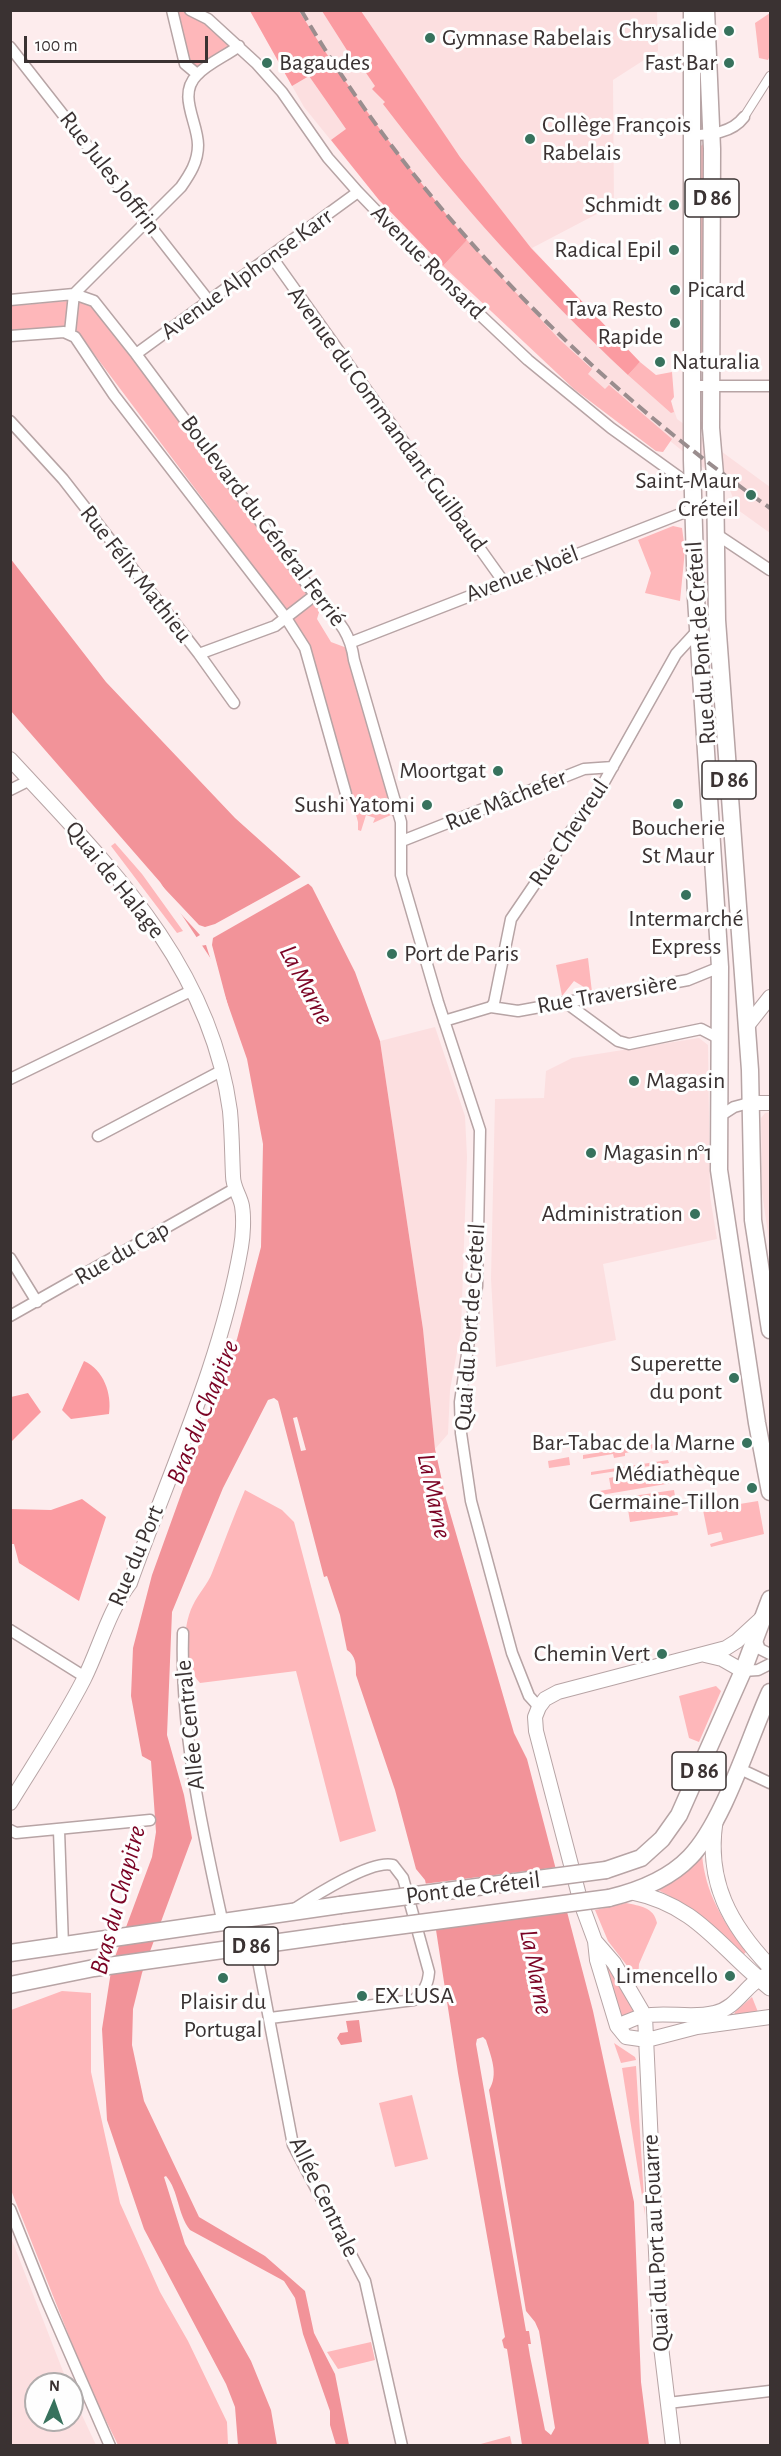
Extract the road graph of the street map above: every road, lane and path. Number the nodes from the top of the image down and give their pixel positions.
1 (172, 10) edge
2 (692, 10) edge
3 (706, 10) edge
4 (191, 12) edge
5 (177, 27) junction
6 (239, 46) junction
7 (10, 47) edge
8 (197, 74) junction
9 (771, 76) edge
10 (744, 117) joint
11 (692, 135) junction
12 (711, 135) junction
13 (358, 192) junction
14 (148, 221) junction
15 (271, 256) junction
16 (74, 294) junction
17 (10, 300) edge
18 (209, 301) junction
19 (70, 332) junction
20 (10, 336) edge
21 (136, 354) junction
22 (690, 386) junction
23 (771, 386) edge
24 (713, 387) junction
25 (10, 421) edge
26 (693, 487) junction
27 (693, 509) junction
28 (716, 514) junction
29 (716, 534) junction
30 (717, 558) junction
31 (695, 560) junction
32 (771, 570) edge
33 (503, 581) junction
34 (315, 595) junction
35 (286, 618) junction
36 (699, 629) junction
37 (352, 642) junction
38 (199, 654) junction
39 (234, 703) dead end
40 (10, 759) edge
41 (613, 767) junction
42 (30, 780) junction
43 (10, 790) edge
44 (346, 794) dead end
45 (402, 841) junction
46 (720, 967) junction
47 (193, 990) junction
48 (771, 997) edge
49 (565, 1002) junction
50 (491, 1007) junction
51 (444, 1021) junction
52 (747, 1026) junction
53 (720, 1039) junction
54 (221, 1071) junction
55 (10, 1079) edge
56 (749, 1103) junction
57 (771, 1103) edge
58 (720, 1116) junction
59 (98, 1136) dead end
60 (234, 1189) junction
61 (10, 1258) edge
62 (37, 1302) junction
63 (10, 1317) edge
64 (771, 1330) edge
65 (771, 1492) edge
66 (768, 1606) edge
67 (10, 1630) edge
68 (183, 1633) dead end
69 (756, 1639) junction
70 (771, 1654) edge
71 (705, 1655) junction
72 (771, 1664) edge
73 (743, 1671) junction
74 (84, 1677) junction
75 (771, 1692) edge
76 (539, 1707) junction
77 (738, 1768) junction
78 (771, 1783) edge
79 (10, 1803) edge
80 (716, 1817) junction
81 (150, 1820) dead end
82 (10, 1830) edge
83 (59, 1830) junction
84 (632, 1892) junction
85 (291, 1912) junction
86 (223, 1924) junction
87 (596, 1941) junction
88 (255, 1945) junction
89 (63, 1946) junction
90 (10, 1953) edge
91 (771, 1967) edge
92 (766, 1980) edge
93 (10, 1985) edge
94 (645, 2016) junction
95 (771, 2017) edge
96 (270, 2018) junction
97 (617, 2026) junction
98 (647, 2040) junction
99 (10, 2209) edge
100 (771, 2391) edge
101 (668, 2403) junction
102 (110, 2445) edge
103 (402, 2445) edge
104 (673, 2445) edge

1 - 5 street
2 - 11 main road, Rue du Pont de Créteil / D 86
3 - 12 main road, Rue du Pont de Créteil / D 86
4 - 5 street
4 - 6 street, Avenue Ronsard
5 - 8 street
6 - 8 street
6 - 13 street, Avenue Ronsard
7 - 14 street, Rue Jules Joffrin
8 - 14 street
9 - 10 street
10 - 12 street
11 - 12 street
11 - 22 main road, Rue du Pont de Créteil / D 86
12 - 24 main road, Rue du Pont de Créteil / D 86
13 - 15 street, Avenue Alphonse Karr
13 - 26 street, Avenue Ronsard
14 - 16 street
14 - 18 street, Rue Jules Joffrin
15 - 18 street, Avenue Alphonse Karr
15 - 33 street, Avenue du Commandant Guilbaud
16 - 17 street
16 - 19 street
16 - 21 street, Boulevard du Général Ferrié
18 - 21 street, Avenue Alphonse Karr
19 - 20 street
19 - 35 street, Boulevard du Général Ferrié
21 - 34 street, Boulevard du Général Ferrié
22 - 24 street
22 - 26 main road, Rue du Pont de Créteil / D 86
23 - 24 street
24 - 28 main road, Rue du Pont de Créteil / D 86
25 - 38 street, Rue Félix Mathieu
26 - 27 main road, Rue du Pont de Créteil / D 86
26 - 28 main road
27 - 29 main road
27 - 31 main road, Rue du Pont de Créteil / D 86
27 - 33 street, Avenue Noël
28 - 29 main road, Rue du Pont de Créteil / D 86
29 - 30 main road, Rue du Pont de Créteil / D 86
29 - 32 street
30 - 31 main road
30 - 52 main road, Rue du Pont de Créteil / D 86
31 - 36 main road, Rue du Pont de Créteil / D 86
33 - 37 street, Avenue Noël
34 - 35 street, Rue Félix Mathieu
34 - 37 street, Boulevard du Général Ferrié
35 - 38 street, Rue Félix Mathieu
35 - 44 street, Boulevard du Général Ferrié
36 - 41 street, Rue Chevreul
36 - 46 main road, Rue du Pont de Créteil / D 86
37 - 45 street, Boulevard du Général Ferrié
38 - 39 street
40 - 42 street, Quai de Halage
41 - 45 street, Rue Mâchefer
41 - 50 street, Rue Chevreul
42 - 43 street
42 - 47 street, Quai de Halage
45 - 51 street, Boulevard du Général Ferrié
46 - 49 street, Rue Traversière
46 - 53 main road, Rue du Pont de Créteil / D 86
47 - 54 street, Quai de Halage
47 - 55 street
48 - 52 street
49 - 50 street, Rue Traversière
49 - 53 street
50 - 51 street
51 - 76 street, Quai du Port de Créteil
52 - 56 main road, Rue du Pont de Créteil / D 86
53 - 58 main road, Rue du Pont de Créteil / D 86
54 - 59 street
54 - 60 street, Quai de Halage
56 - 57 street
56 - 58 street
56 - 64 main road, Rue du Pont de Créteil / D 86
58 - 65 main road, Rue du Pont de Créteil / D 86
60 - 62 street, Rue du Cap
60 - 74 street, Rue du Port
61 - 62 street
62 - 63 street, Rue du Cap
66 - 69 main road, D 86
66 - 71 street
67 - 74 street
68 - 86 street, Allée Centrale
69 - 70 street
69 - 73 main road, D 86
71 - 73 street
71 - 76 street
72 - 73 street
73 - 85 main road, Pont de Créteil / D 86, bridge
74 - 79 street, Rue du Port
75 - 77 main road, D 86
76 - 87 street
77 - 78 street
77 - 80 main road, D 86
80 - 84 main road, D 86
80 - 91 main road
81 - 83 street
82 - 83 street
83 - 89 street
84 - 88 main road, Pont de Créteil / D 86, bridge
84 - 92 main road
85 - 86 main road, D 86
85 - 96 street
86 - 89 main road, D 86
87 - 94 street
87 - 97 street
88 - 93 main road, D 86
88 - 96 street, Allée Centrale
89 - 90 main road, D 86
92 - 94 street
94 - 97 street
94 - 98 street, Quai du Port au Fouarre
95 - 98 street
96 - 103 street, Allée Centrale
97 - 98 street
98 - 101 street, Quai du Port au Fouarre
99 - 102 street
100 - 101 street
101 - 104 street, Quai du Port au Fouarre

